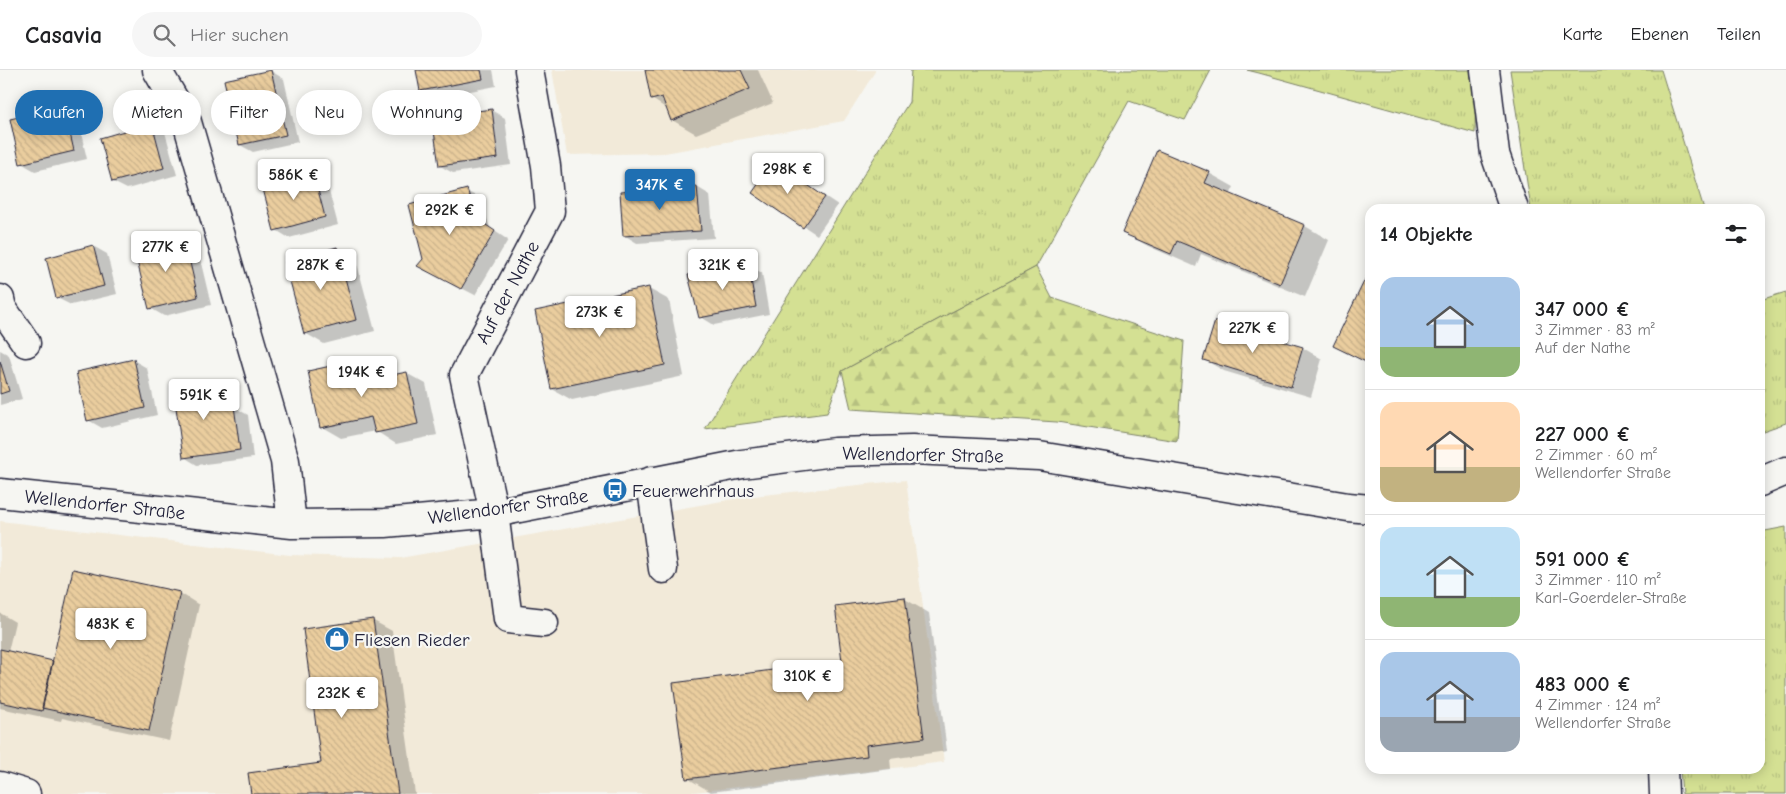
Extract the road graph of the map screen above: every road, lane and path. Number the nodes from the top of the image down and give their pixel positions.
1 (157, 70) edge
2 (529, 70) edge
3 (1485, 70) edge
4 (1512, 204) edge
5 (0, 299) edge
6 (26, 343) dead end
7 (1786, 471) edge
8 (1765, 480) edge
9 (650, 481) junction
10 (0, 493) edge
11 (1365, 508) edge
12 (494, 512) junction
13 (292, 524) junction
14 (663, 569) dead end
15 (544, 623) dead end
16 (1663, 774) edge
17 (0, 786) edge
18 (26, 794) edge
19 (1664, 794) edge

1 - 13 street
2 - 12 street, Auf der Nathe
3 - 4 street
5 - 6 street
7 - 8 street
9 - 11 street, Wellendorfer Straße
9 - 12 street, Wellendorfer Straße
9 - 14 street
10 - 13 street, Wellendorfer Straße
12 - 13 street, Wellendorfer Straße
12 - 15 street, Auf der Nathe
16 - 19 street
17 - 18 street

